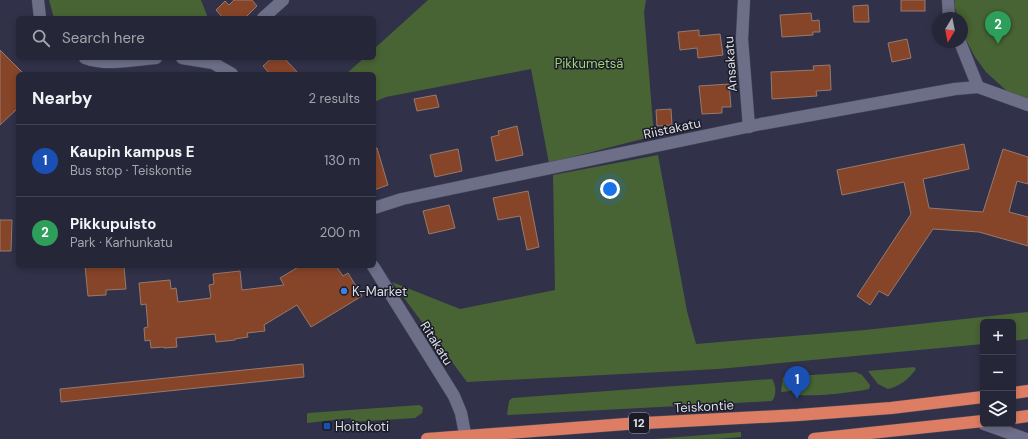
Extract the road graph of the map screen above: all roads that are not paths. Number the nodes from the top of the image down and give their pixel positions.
1 (38, 0) edge
2 (283, 0) edge
3 (744, 0) edge
4 (948, 0) edge
5 (949, 12) edge
6 (40, 16) edge
7 (265, 16) edge
8 (962, 48) edge
9 (90, 60) edge
10 (136, 60) edge
11 (205, 60) edge
12 (216, 61) edge
13 (230, 72) edge
14 (978, 87) junction
15 (1028, 105) edge
16 (749, 127) junction
17 (376, 207) edge
18 (374, 268) edge
19 (1028, 391) edge
20 (1016, 393) edge
21 (980, 397) edge
22 (1028, 416) edge
23 (1016, 418) edge
24 (980, 423) edge
25 (993, 427) edge
26 (466, 437) edge
27 (427, 439) edge
28 (814, 439) edge
29 (1026, 439) edge

1 - 6 street
2 - 7 street
3 - 16 street, Ansakatu
4 - 5 street
8 - 14 street
9 - 10 street
11 - 12 street
12 - 13 street
14 - 15 street
14 - 16 street, Riistakatu
16 - 17 street, Riistakatu
18 - 26 street, Ritakatu
19 - 20 highway
21 - 26 highway, Teiskontie / 12
22 - 23 highway
24 - 28 highway
25 - 29 street
26 - 27 highway, Teiskontie / 12

